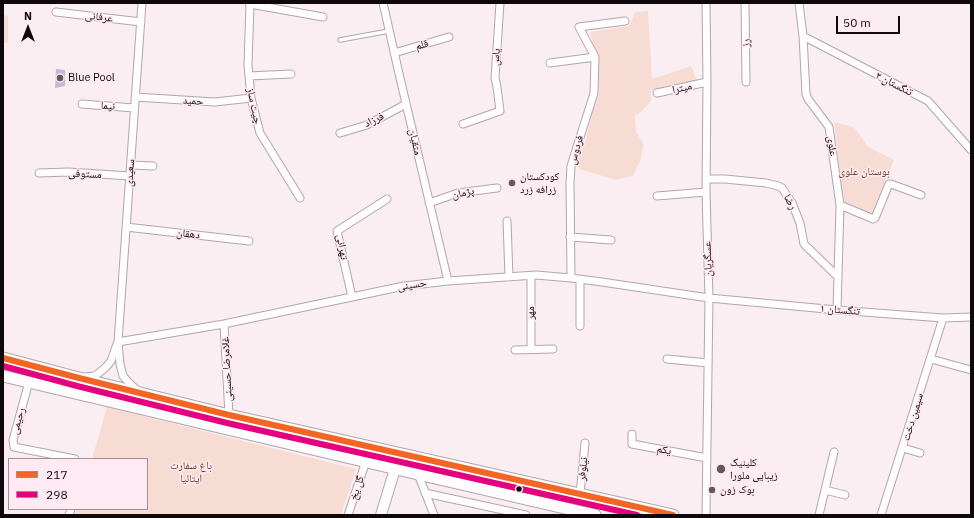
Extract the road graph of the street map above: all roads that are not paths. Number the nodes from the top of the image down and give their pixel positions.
1 (142, 3) edge
2 (383, 3) edge
3 (500, 3) edge
4 (706, 3) edge
5 (745, 3) edge
6 (799, 3) edge
7 (249, 4) edge
8 (56, 12) dead end
9 (323, 17) dead end
10 (625, 21) dead end
11 (141, 22) junction
12 (389, 31) junction
13 (803, 36) junction
14 (449, 37) dead end
15 (340, 40) dead end
16 (394, 53) junction
17 (595, 57) junction
18 (550, 63) dead end
19 (291, 74) dead end
20 (249, 76) junction
21 (707, 82) junction
22 (746, 82) dead end
23 (657, 93) dead end
24 (135, 97) junction
25 (251, 98) junction
26 (82, 104) dead end
27 (406, 104) junction
28 (134, 108) junction
29 (463, 124) dead end
30 (340, 133) dead end
31 (971, 150) edge
32 (130, 165) junction
33 (153, 166) dead end
34 (39, 173) dead end
35 (130, 176) junction
36 (706, 179) junction
37 (497, 188) dead end
38 (706, 192) junction
39 (921, 195) dead end
40 (657, 196) dead end
41 (300, 198) dead end
42 (387, 200) dead end
43 (429, 204) junction
44 (840, 205) junction
45 (507, 221) dead end
46 (126, 227) junction
47 (570, 237) junction
48 (610, 240) dead end
49 (249, 241) dead end
50 (531, 276) junction
51 (509, 277) junction
52 (570, 278) junction
53 (838, 278) junction
54 (580, 280) junction
55 (448, 281) junction
56 (352, 297) junction
57 (709, 298) junction
58 (837, 310) junction
59 (971, 317) edge
60 (943, 318) junction
61 (224, 324) junction
62 (580, 326) dead end
63 (118, 342) junction
64 (531, 349) junction
65 (553, 349) dead end
66 (515, 350) dead end
67 (3, 358) edge
68 (667, 359) dead end
69 (931, 359) junction
70 (708, 363) junction
71 (971, 370) edge
72 (3, 376) edge
73 (79, 378) junction
74 (29, 382) junction
75 (140, 393) junction
76 (229, 415) junction
77 (632, 434) dead end
78 (586, 443) dead end
79 (903, 448) junction
80 (834, 452) dead end
81 (920, 453) dead end
82 (69, 458) edge
83 (707, 458) junction
84 (366, 461) junction
85 (395, 469) junction
86 (418, 474) junction
87 (825, 490) junction
88 (425, 493) junction
89 (580, 494) junction
90 (845, 495) dead end
91 (503, 513) edge
92 (348, 515) edge
93 (381, 515) edge
94 (434, 515) edge
95 (526, 515) edge
96 (595, 515) edge
97 (673, 515) edge
98 (706, 515) edge
99 (819, 515) edge
100 (881, 515) edge

1 - 11 street, سعیدی
2 - 12 street, متقیان
3 - 29 street, یاس
4 - 21 street, عسگریان
5 - 22 street, رز
6 - 13 street, علوی
7 - 9 street
7 - 20 street, چیت ساز
8 - 11 street, عرفانی
10 - 17 street, فردوس
11 - 24 street, سعیدی
12 - 15 lane
12 - 16 street, متقیان
13 - 31 street, تنگستان ۲
13 - 44 street, علوی
14 - 16 street, قلم
16 - 27 street, متقیان
17 - 18 street
17 - 47 street, فردوس
19 - 20 street
20 - 25 street, چیت ساز
21 - 23 street, میترا
21 - 36 street, عسگریان
24 - 25 street, حمید
24 - 28 street, سعیدی
25 - 41 street, چیت ساز
26 - 28 street, نیما
27 - 30 street, فرزاد
27 - 43 street, متقیان
28 - 32 street, سعیدی
32 - 33 street
32 - 35 street, سعیدی
34 - 35 street, مستوفی
35 - 46 street, سعیدی
36 - 38 street, عسگریان
36 - 53 street, رضا
37 - 43 street, پژمان
38 - 40 street
38 - 57 street, عسگریان
39 - 44 street
42 - 56 street, تهرانی
43 - 55 street, متقیان
44 - 53 street, علوی
45 - 51 street
46 - 49 street, دهقان
46 - 63 street, سعیدی
47 - 48 street
47 - 52 street, فردوس
50 - 51 street, حسینی
50 - 52 street, حسینی
50 - 64 street, مهر
51 - 55 street, حسینی
52 - 54 street, حسینی
53 - 58 street, علوی
54 - 57 street, حسینی
54 - 62 street
55 - 56 street, حسینی
56 - 61 street, حسینی
57 - 58 street, تنگستان ۱
57 - 70 street, عسگریان
58 - 60 street, تنگستان ۱
59 - 60 street, تنگستان ۱
60 - 69 street, سیمین دخت
61 - 63 street, حسینی
61 - 76 street, غلامرضا حسینی
63 - 73 street, سعیدی
63 - 75 street, سعیدی
64 - 65 street
64 - 66 street
67 - 73 main road
68 - 70 street
69 - 71 street
69 - 79 street, سیمین دخت
70 - 83 street, عسگریان
72 - 74 main road
73 - 75 main road
74 - 82 street, رحیمی
74 - 84 main road
75 - 76 main road
76 - 89 main road
77 - 83 street, یکم
78 - 89 street, نیلوفر
79 - 81 street
79 - 100 street, سیمین دخت
80 - 87 street
83 - 98 street, عسگریان
84 - 85 main road
84 - 92 street, گل یخ
85 - 86 main road
85 - 93 main road
86 - 88 street
86 - 96 main road
87 - 90 street
87 - 99 street
88 - 91 street
88 - 94 street
89 - 97 main road
91 - 95 street

